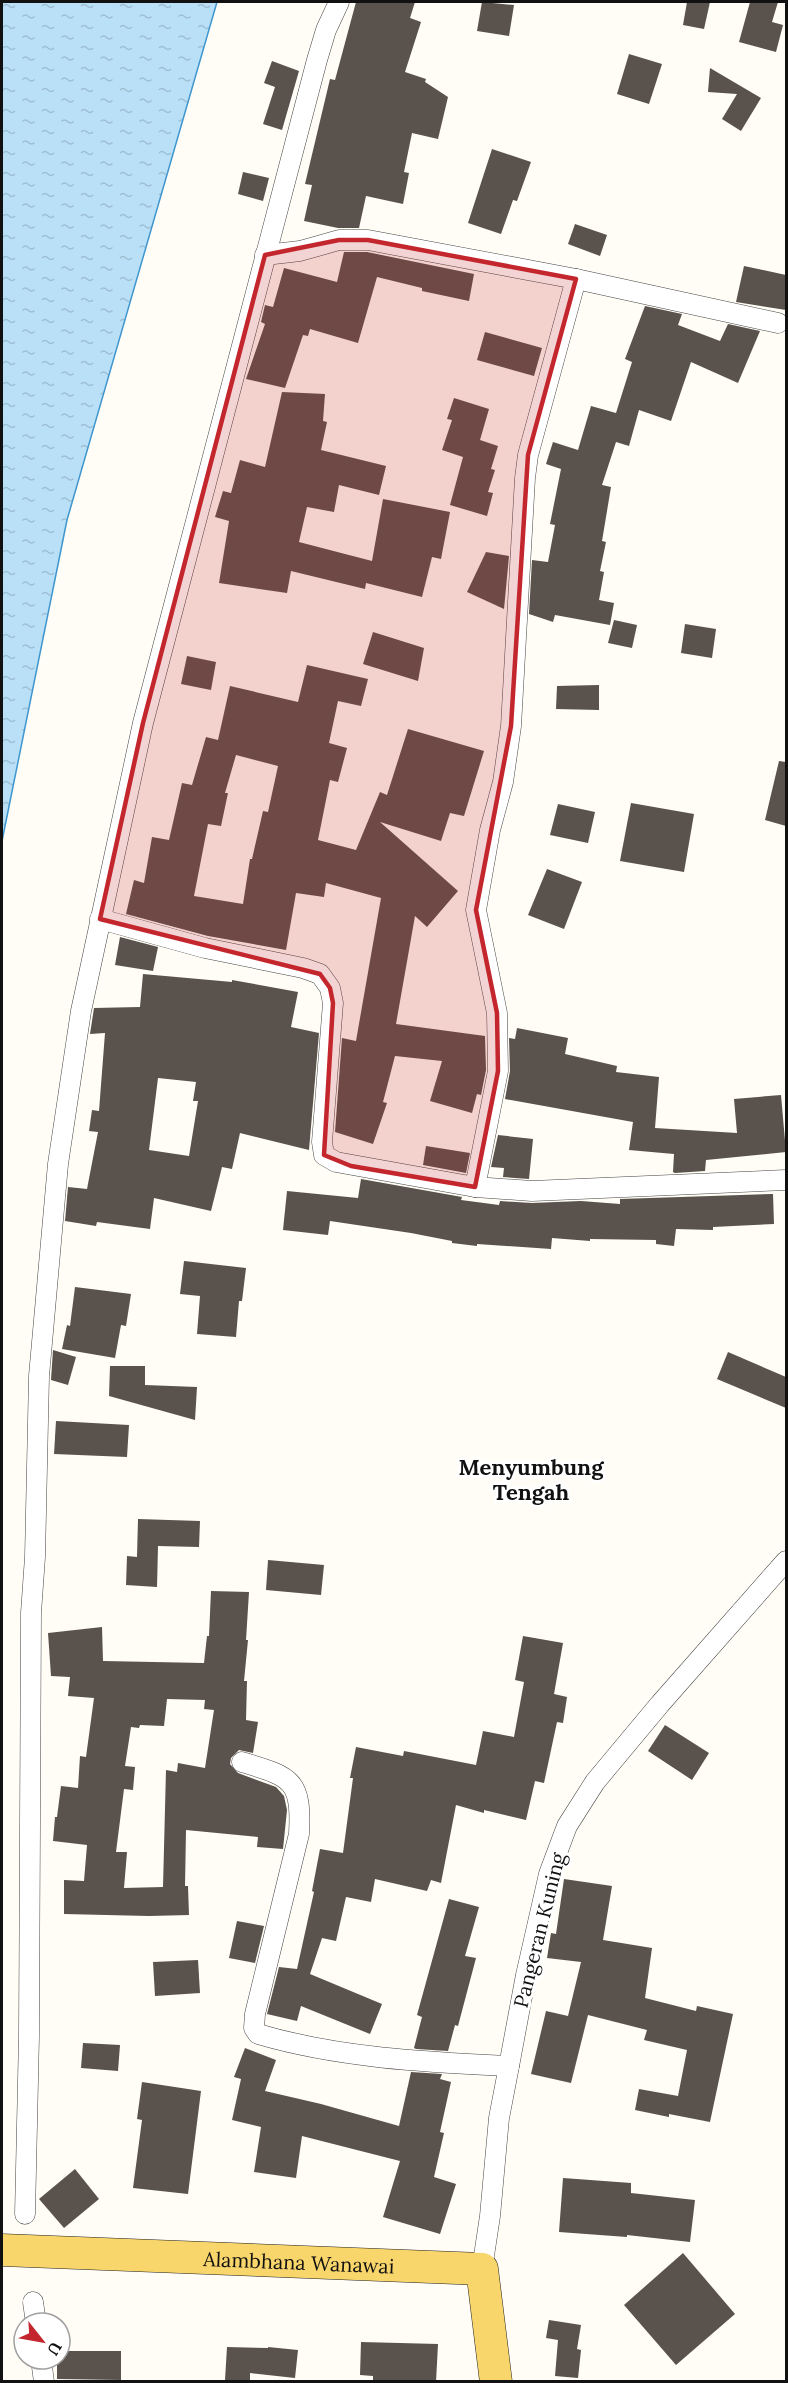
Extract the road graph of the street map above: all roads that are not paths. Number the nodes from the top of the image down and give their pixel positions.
1 (339, 2) edge
2 (264, 255) junction
3 (576, 279) junction
4 (778, 323) dead end
5 (100, 919) junction
6 (786, 1180) edge
7 (475, 1187) junction
8 (786, 1561) edge
9 (242, 1762) dead end
10 (509, 2066) junction
11 (25, 2214) dead end
12 (2, 2250) edge
13 (482, 2269) junction
14 (33, 2302) dead end
15 (34, 2311) edge
16 (496, 2382) edge

1 - 2 street
2 - 3 street
2 - 5 street
3 - 4 street
3 - 7 street
5 - 7 street
5 - 11 street
6 - 7 street
8 - 10 street, Pangeran Kuning
9 - 10 street
10 - 13 street, Pangeran Kuning
12 - 13 main road, Alambhana Wanawai
13 - 16 main road
14 - 15 street

